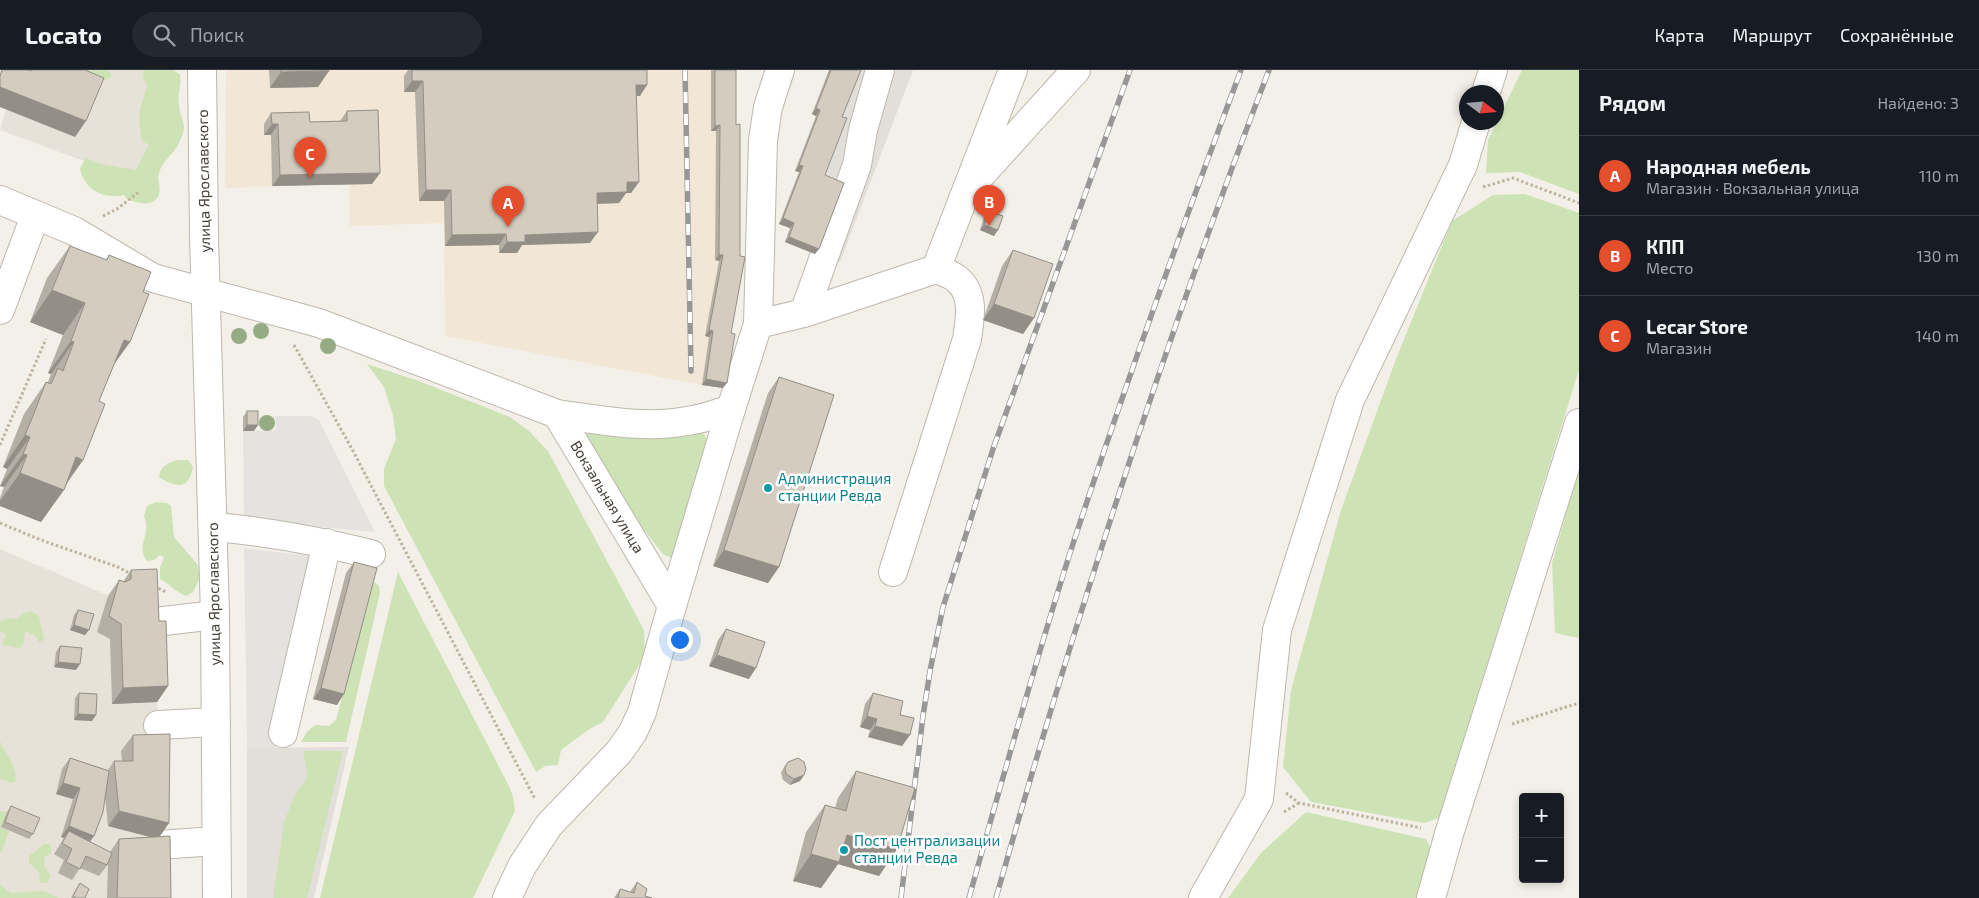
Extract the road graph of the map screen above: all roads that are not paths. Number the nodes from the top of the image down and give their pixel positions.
1 (202, 70) edge
2 (780, 70) edge
3 (880, 70) edge
4 (1013, 70) edge
5 (1076, 70) edge
6 (1493, 70) edge
7 (1488, 85) edge
8 (1474, 130) edge
9 (969, 188) junction
10 (0, 200) edge
11 (35, 216) junction
12 (936, 269) junction
13 (206, 291) junction
14 (0, 310) edge
15 (804, 313) junction
16 (758, 324) junction
17 (731, 409) junction
18 (557, 414) junction
19 (1579, 423) edge
20 (213, 527) junction
21 (327, 543) junction
22 (371, 554) dead end
23 (893, 572) dead end
24 (672, 606) junction
25 (215, 615) junction
26 (147, 624) edge
27 (216, 722) junction
28 (158, 724) dead end
29 (284, 733) dead end
30 (216, 841) junction
31 (159, 845) edge
32 (217, 898) edge
33 (507, 898) edge
34 (1202, 898) edge
35 (1431, 898) edge

1 - 13 street, улица Ярославского
2 - 16 street
3 - 15 street
4 - 9 street
5 - 9 street
6 - 7 street
8 - 34 street
9 - 12 street
10 - 11 street
11 - 13 street
11 - 14 street
12 - 15 street
12 - 23 street
13 - 18 street
13 - 20 street, улица Ярославского
15 - 16 street
16 - 17 street
17 - 18 street
17 - 24 street
18 - 24 street, Вокзальная улица
19 - 35 street
20 - 21 street
20 - 25 street, улица Ярославского
21 - 22 street
21 - 29 street
24 - 33 street
25 - 26 street
25 - 27 street, улица Ярославского
27 - 28 street
27 - 30 street, улица Ярославского
30 - 31 street
30 - 32 street, улица Ярославского

